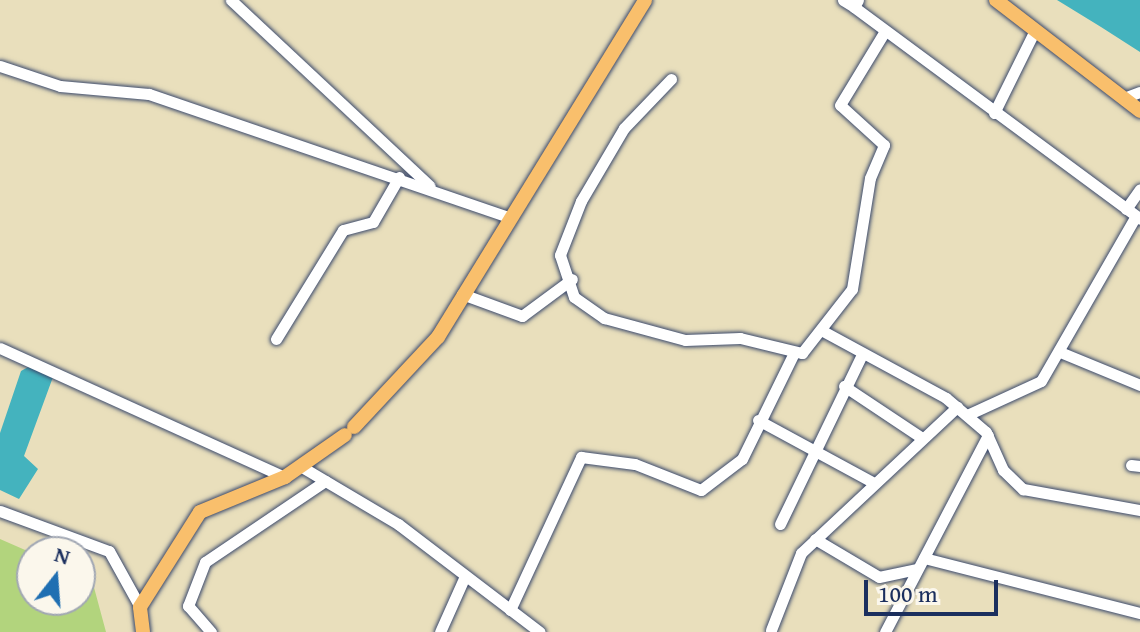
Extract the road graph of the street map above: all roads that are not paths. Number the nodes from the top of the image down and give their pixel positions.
1 (231, 0) edge
2 (645, 0) edge
3 (843, 0) edge
4 (996, 0) edge
5 (856, 4) edge
6 (1035, 30) junction
7 (885, 31) junction
8 (0, 66) edge
9 (671, 79) dead end
10 (1140, 92) edge
11 (1124, 98) junction
12 (1140, 111) edge
13 (994, 113) junction
14 (399, 177) junction
15 (433, 189) junction
16 (1140, 189) edge
17 (1126, 209) junction
18 (506, 216) junction
19 (1138, 218) edge
20 (572, 279) junction
21 (462, 294) junction
22 (821, 330) junction
23 (276, 339) dead end
24 (0, 348) edge
25 (1060, 352) junction
26 (794, 353) junction
27 (862, 354) junction
28 (1140, 385) edge
29 (844, 386) junction
30 (957, 407) junction
31 (967, 415) junction
32 (758, 420) junction
33 (988, 435) junction
34 (922, 438) junction
35 (813, 448) junction
36 (302, 467) junction
37 (285, 477) junction
38 (325, 481) junction
39 (872, 482) junction
40 (1140, 510) edge
41 (0, 511) edge
42 (780, 524) dead end
43 (815, 539) junction
44 (924, 558) junction
45 (917, 569) junction
46 (465, 576) junction
47 (140, 607) junction
48 (510, 610) junction
49 (1140, 613) edge
50 (771, 630) dead end
51 (143, 632) edge
52 (211, 632) edge
53 (440, 632) edge
54 (540, 632) edge
55 (885, 632) edge

1 - 15 street
2 - 18 main road
3 - 5 street
4 - 6 main road
5 - 7 street
6 - 11 main road
6 - 13 street
7 - 13 street
7 - 22 street
8 - 14 street
9 - 20 street
10 - 11 street
11 - 12 main road
13 - 17 street
14 - 15 street
14 - 23 street
15 - 18 street
16 - 17 street
17 - 19 street
18 - 21 main road
19 - 25 street
20 - 21 street
20 - 26 street
21 - 36 main road
22 - 26 street
22 - 27 street
24 - 37 street
25 - 28 street
25 - 31 street
26 - 32 street
27 - 29 street
27 - 30 street
29 - 34 street
29 - 35 street
30 - 31 street
30 - 34 street
31 - 33 street
32 - 35 street
32 - 48 street
33 - 40 street
33 - 44 street
34 - 39 street
35 - 39 street
35 - 42 street
36 - 37 main road
36 - 38 street
37 - 47 main road
38 - 46 street
38 - 52 street
39 - 43 street
41 - 47 street
43 - 45 street
43 - 50 street
44 - 45 street
44 - 49 street
45 - 55 street
46 - 48 street
46 - 53 street
47 - 51 main road
48 - 54 street

